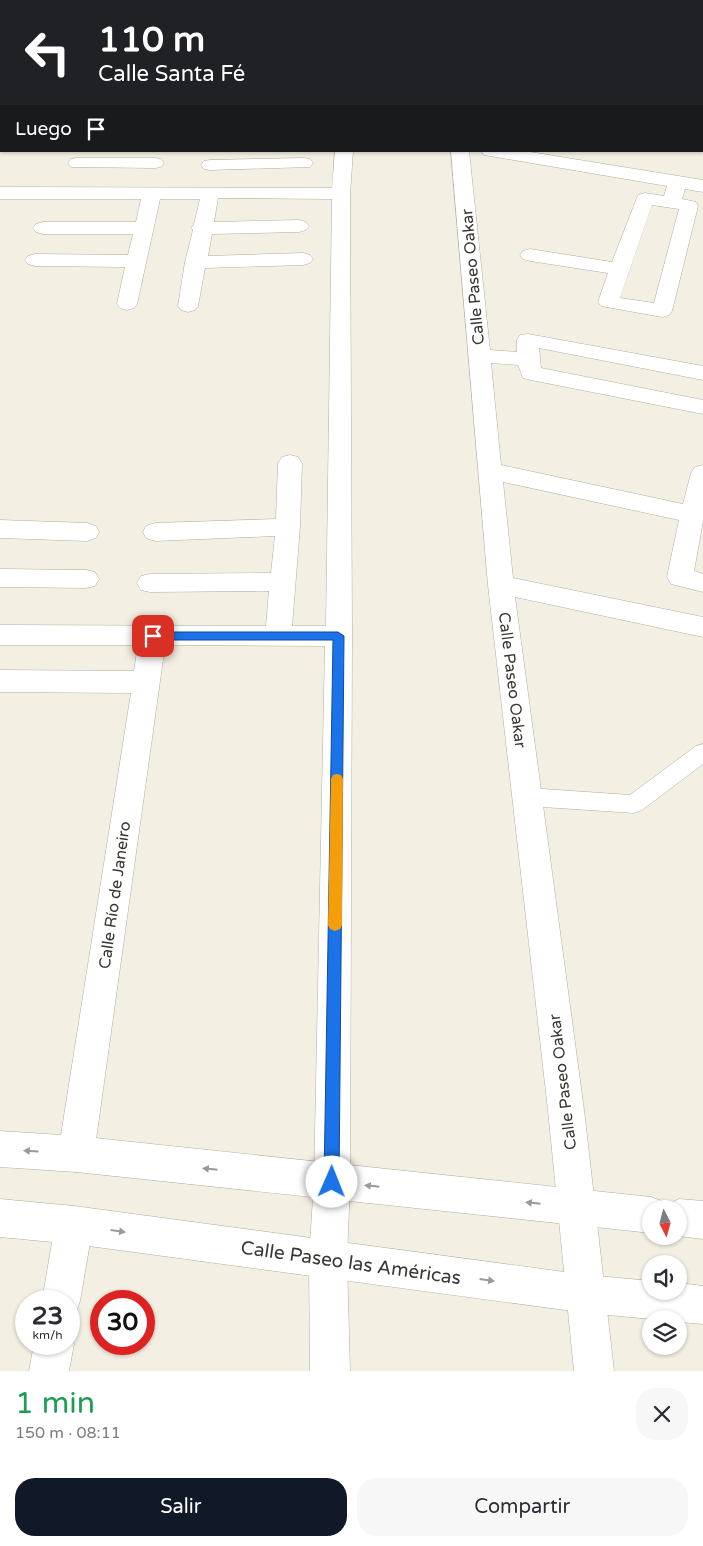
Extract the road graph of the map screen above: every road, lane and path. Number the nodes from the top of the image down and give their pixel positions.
1 (344, 152) edge
2 (460, 152) edge
3 (496, 152) edge
4 (78, 157) edge
5 (304, 157) edge
6 (155, 163) dead end
7 (210, 166) dead end
8 (678, 182) junction
9 (703, 186) edge
10 (0, 192) edge
11 (210, 192) junction
12 (303, 192) junction
13 (152, 193) junction
14 (71, 194) junction
15 (341, 194) junction
16 (671, 202) junction
17 (299, 226) dead end
18 (43, 228) dead end
19 (143, 228) junction
20 (201, 228) junction
21 (530, 255) dead end
22 (303, 259) dead end
23 (35, 260) dead end
24 (136, 261) junction
25 (195, 262) junction
26 (618, 269) junction
27 (127, 304) dead end
28 (188, 306) dead end
29 (480, 356) junction
30 (528, 358) junction
31 (703, 373) edge
32 (703, 407) edge
33 (290, 463) dead end
34 (490, 471) junction
35 (703, 473) edge
36 (692, 514) junction
37 (288, 526) junction
38 (0, 529) edge
39 (87, 532) dead end
40 (155, 532) dead end
41 (0, 578) edge
42 (86, 579) dead end
43 (283, 582) junction
44 (150, 583) dead end
45 (703, 583) edge
46 (501, 585) junction
47 (703, 628) edge
48 (0, 635) edge
49 (153, 636) junction
50 (278, 636) junction
51 (338, 636) junction
52 (0, 681) edge
53 (146, 682) junction
54 (703, 752) edge
55 (528, 797) junction
56 (0, 1149) edge
57 (76, 1154) junction
58 (332, 1182) junction
59 (576, 1208) junction
60 (642, 1214) edge
61 (0, 1218) edge
62 (688, 1219) edge
63 (703, 1220) edge
64 (74, 1225) junction
65 (328, 1259) junction
66 (63, 1290) edge
67 (587, 1294) junction
68 (703, 1305) edge
69 (52, 1355) edge
70 (49, 1371) edge
71 (330, 1371) edge
72 (594, 1371) edge

1 - 15 street
2 - 29 street, Calle Paseo Oakar
3 - 8 street
4 - 6 street
4 - 14 street
5 - 7 street
5 - 12 street
8 - 9 street
8 - 16 street
10 - 14 street
11 - 12 street
11 - 13 street
11 - 20 street
12 - 15 street
13 - 14 street
13 - 19 street
15 - 51 street
16 - 26 street
16 - 26 street
17 - 20 street
18 - 19 street
19 - 24 street
20 - 25 street
21 - 26 street
22 - 25 street
23 - 24 street
24 - 27 street
25 - 28 street
29 - 30 street
29 - 34 street, Calle Paseo Oakar
30 - 31 street
30 - 32 street
33 - 37 street
34 - 36 street
34 - 46 street, Calle Paseo Oakar
35 - 36 street
36 - 45 street
37 - 40 street
37 - 43 street
38 - 39 street
41 - 42 street
43 - 44 street
43 - 50 street
46 - 47 street
46 - 55 street, Calle Paseo Oakar
48 - 49 street
49 - 50 street
49 - 53 street, Calle Río de Janeiro
50 - 51 street
51 - 58 street
52 - 53 street
53 - 57 street, Calle Río de Janeiro
54 - 55 lane
55 - 59 street, Calle Paseo Oakar
57 -> 56 street
58 -> 57 street
59 -> 58 street
58 - 65 street
59 - 60 street
59 - 67 street, Calle Paseo Oakar
61 - 64 street, Calle Paseo las Américas
62 - 63 street
64 -> 65 street, Calle Paseo las Américas
64 - 66 street
65 -> 67 street, Calle Paseo las Américas
65 - 71 street
67 - 68 street, Calle Paseo las Américas
67 - 72 street, Calle Paseo Oakar
69 - 70 street

